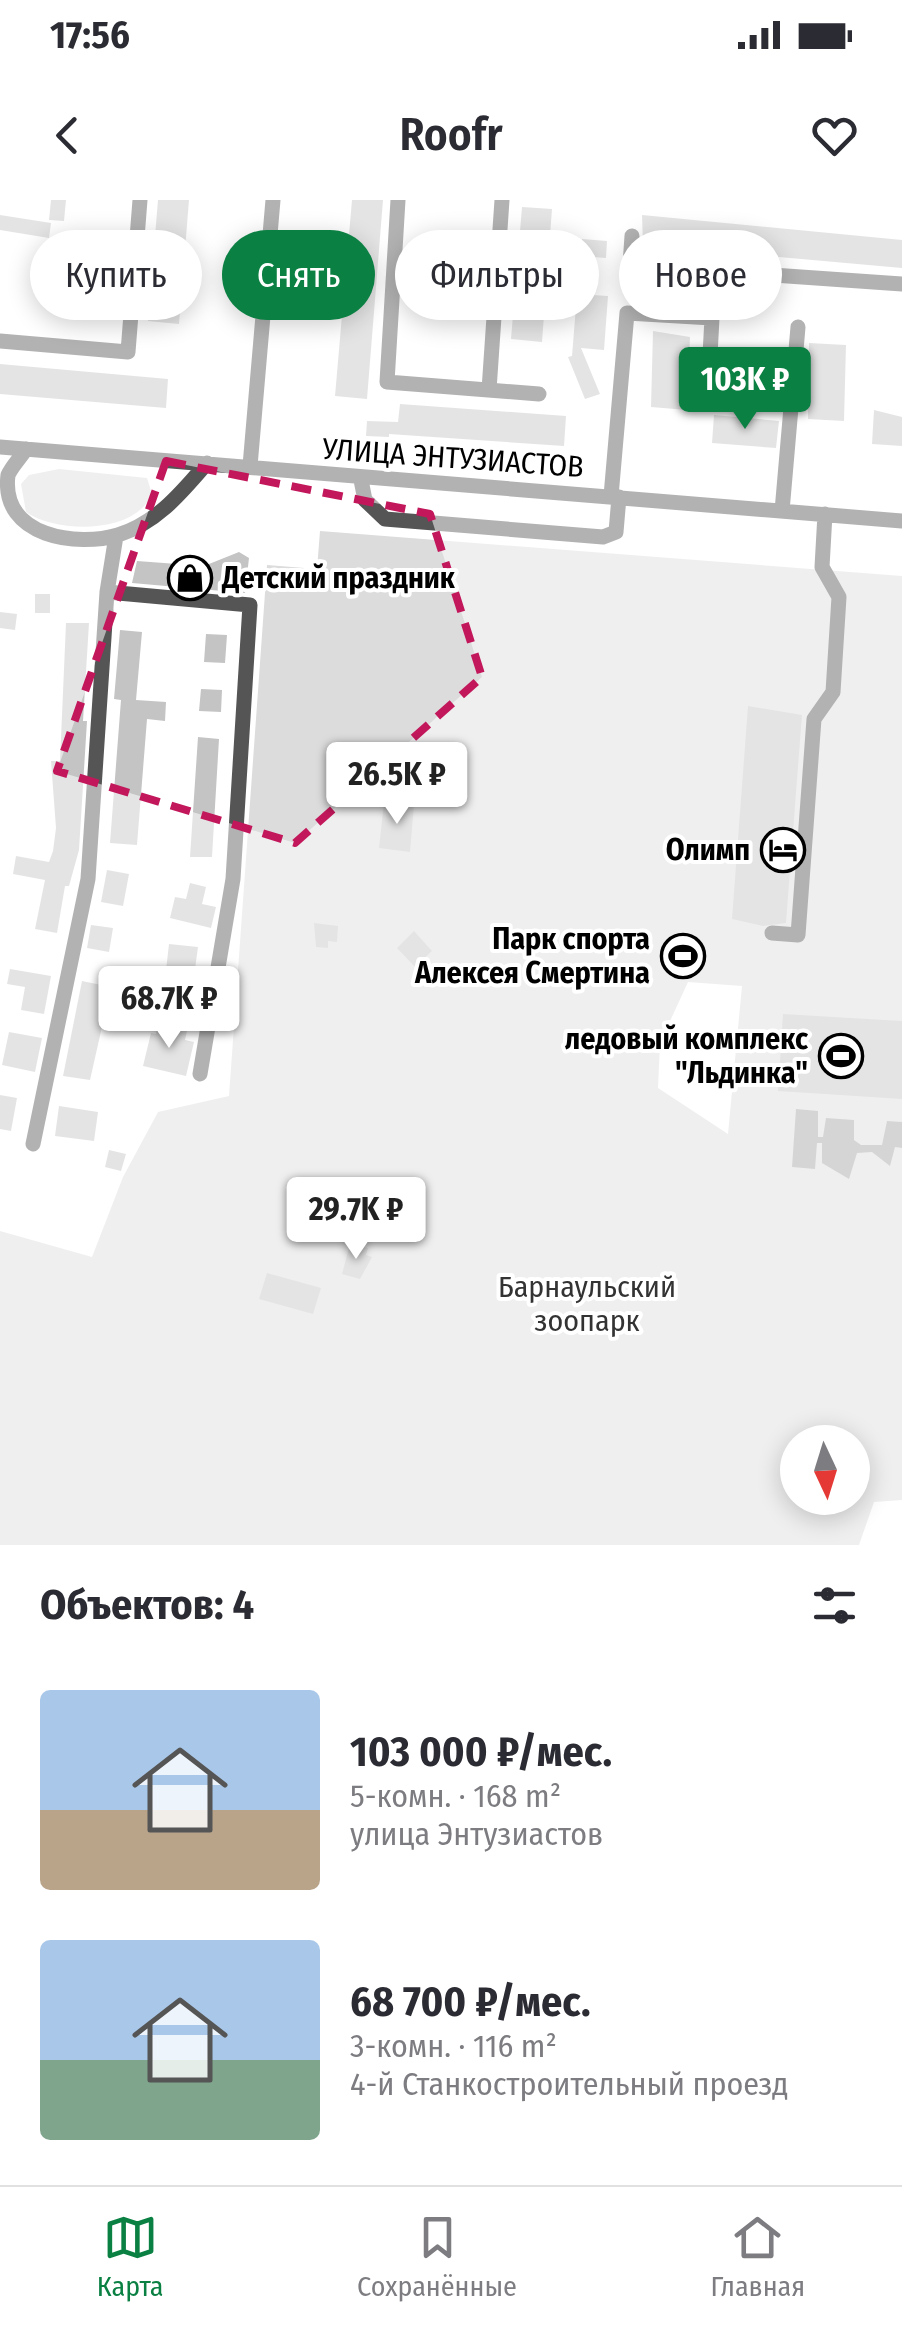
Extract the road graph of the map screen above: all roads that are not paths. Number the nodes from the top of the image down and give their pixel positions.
1 (140, 200) edge
2 (273, 200) edge
3 (398, 200) edge
4 (502, 200) edge
5 (782, 276) edge
6 (902, 284) edge
7 (798, 327) dead end
8 (0, 341) edge
9 (710, 355) dead end
10 (489, 390) junction
11 (539, 394) dead end
12 (0, 448) edge
13 (26, 449) junction
14 (207, 462) junction
15 (250, 466) junction
16 (361, 480) junction
17 (615, 496) junction
18 (782, 511) junction
19 (6, 513) edge
20 (825, 514) junction
21 (902, 521) edge
22 (116, 536) junction
23 (107, 592) junction
24 (772, 933) dead end
25 (200, 1074) dead end
26 (34, 1144) dead end

1 - 8 street
2 - 15 street
3 - 10 street
4 - 10 street
5 - 6 street
7 - 18 street
9 - 17 street
10 - 11 street
12 - 13 street, УЛИЦА ЭНТУЗИАСТОВ
13 - 14 street, УЛИЦА ЭНТУЗИАСТОВ
13 - 19 street
14 - 15 street, УЛИЦА ЭНТУЗИАСТОВ
14 - 22 street
15 - 16 street, УЛИЦА ЭНТУЗИАСТОВ
16 - 17 street, УЛИЦА ЭНТУЗИАСТОВ
16 - 17 street
17 - 18 street, УЛИЦА ЭНТУЗИАСТОВ
18 - 20 street, УЛИЦА ЭНТУЗИАСТОВ
19 - 22 street
20 - 21 street, УЛИЦА ЭНТУЗИАСТОВ
20 - 24 street
22 - 23 street
23 - 25 street
23 - 26 street

